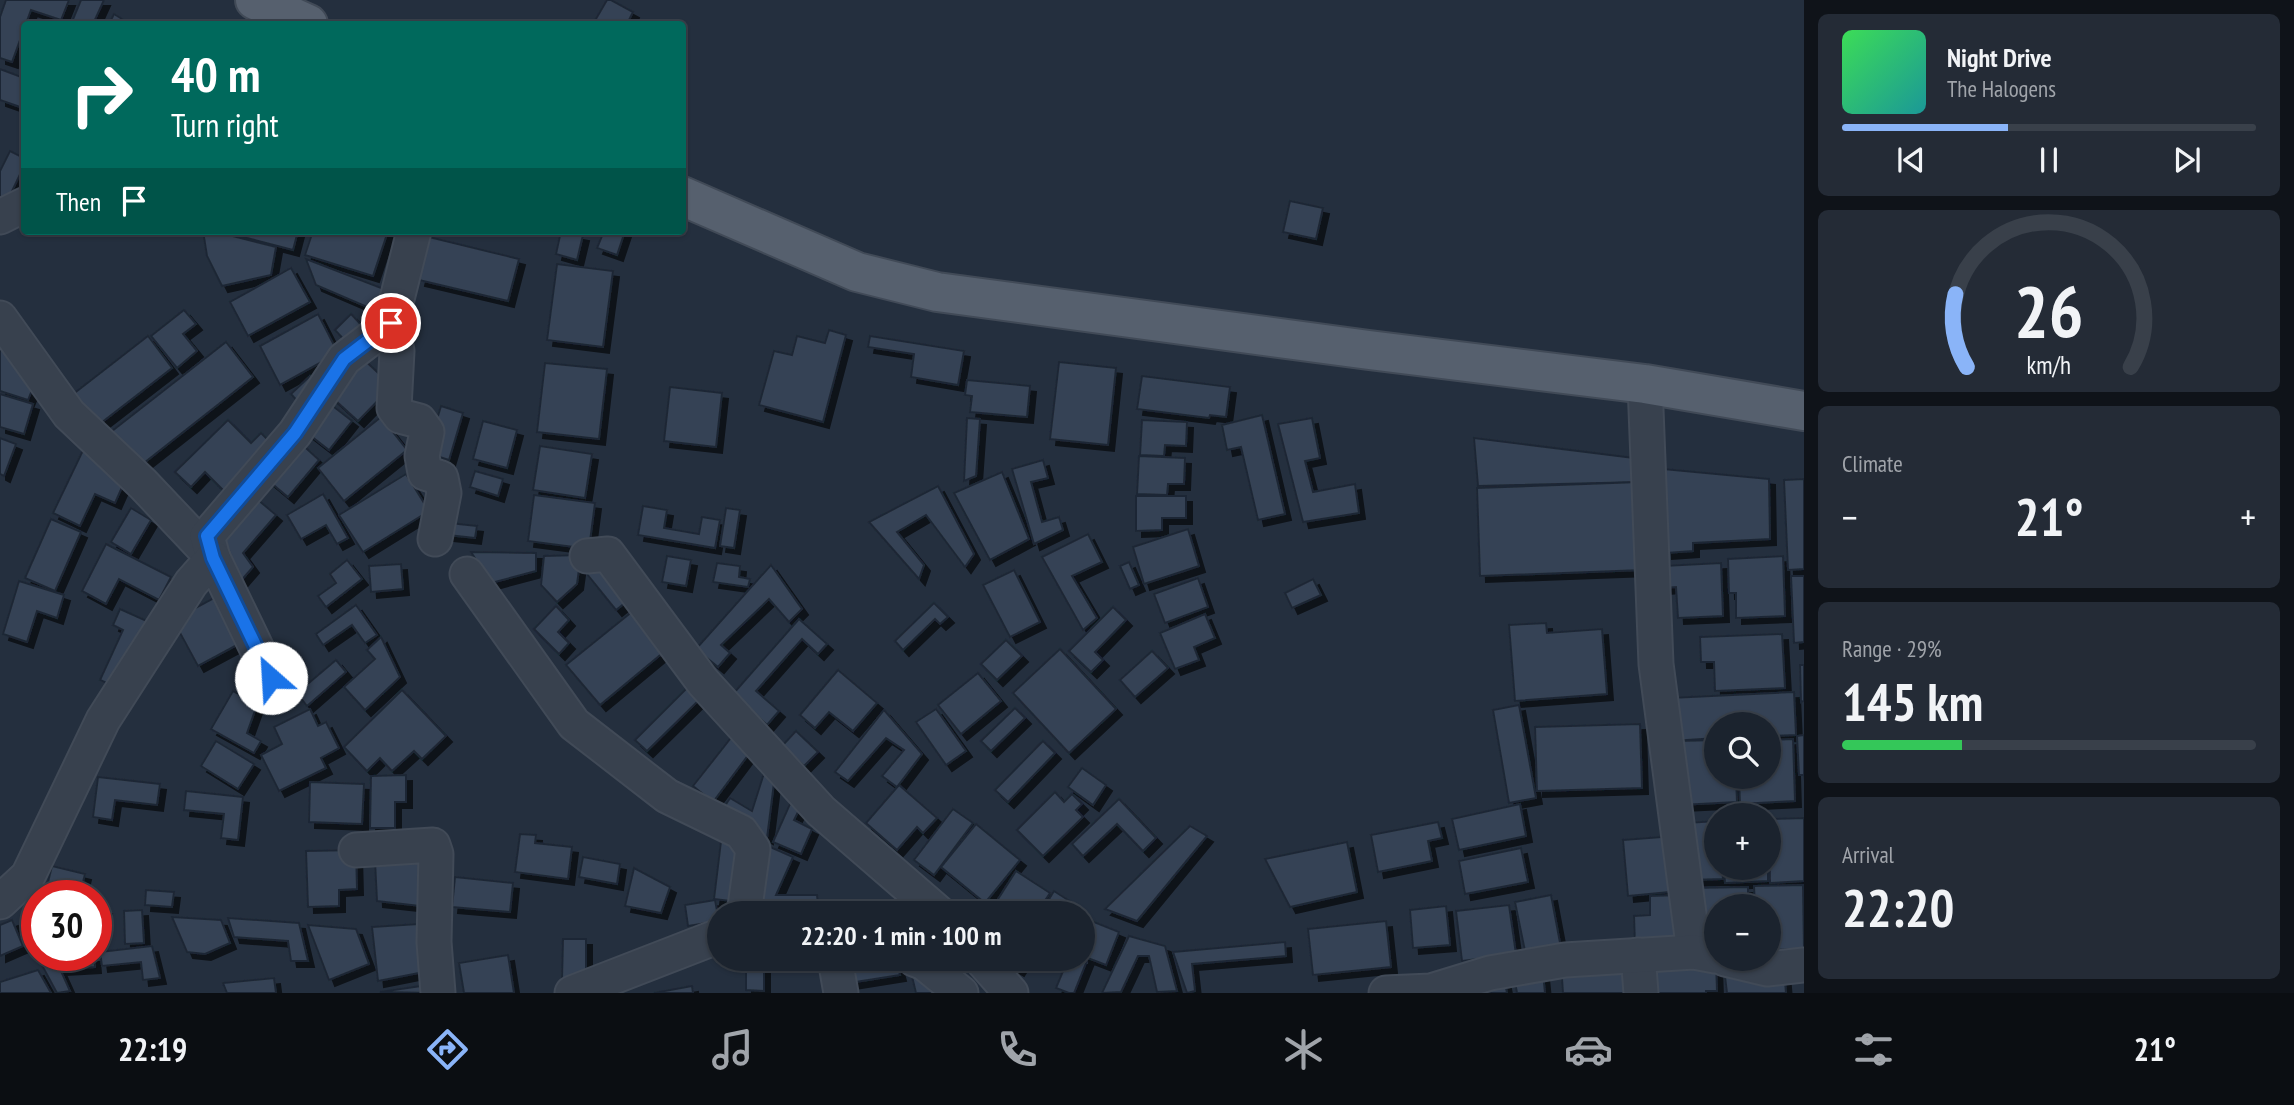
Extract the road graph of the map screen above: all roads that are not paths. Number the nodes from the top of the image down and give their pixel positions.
1 (255, 0) edge
2 (300, 21) edge
3 (686, 198) edge
4 (21, 206) edge
5 (0, 217) edge
6 (413, 235) edge
7 (0, 318) edge
8 (391, 323) junction
9 (1645, 384) junction
10 (1804, 411) edge
11 (435, 539) dead end
12 (587, 556) dead end
13 (213, 558) junction
14 (467, 574) dead end
15 (271, 678) dead end
16 (356, 850) dead end
17 (746, 901) edge
18 (925, 901) edge
19 (0, 902) edge
20 (1704, 914) edge
21 (707, 942) edge
22 (1638, 955) junction
23 (1704, 956) edge
24 (837, 971) edge
25 (934, 971) edge
26 (992, 971) edge
27 (1776, 971) edge
28 (1795, 975) edge
29 (630, 982) edge
30 (1447, 990) edge
31 (438, 993) edge
32 (572, 993) edge
33 (841, 993) edge
34 (961, 993) edge
35 (1011, 993) edge
36 (1386, 993) edge
37 (1641, 993) edge

1 - 2 main road
3 - 9 main road
4 - 5 street
6 - 8 street
7 - 13 street
8 - 11 street
8 - 13 street
9 - 10 main road
9 - 20 street
12 - 18 street
13 - 15 street
13 - 19 street
14 - 17 street
16 - 31 street
21 - 29 street
22 - 23 street
22 - 30 street
22 - 37 street
24 - 33 street
25 - 34 street
26 - 35 street
27 - 28 street
29 - 32 street
30 - 36 street

